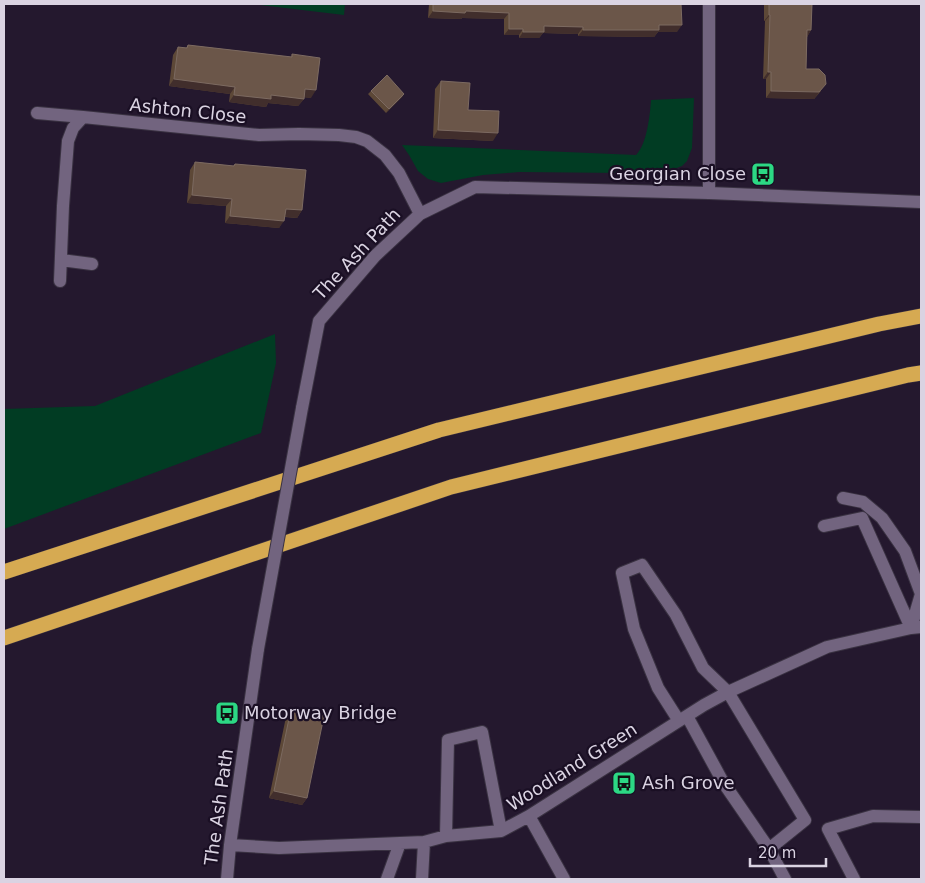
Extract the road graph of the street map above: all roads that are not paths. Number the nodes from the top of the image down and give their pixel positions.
1 (709, 4) edge
2 (37, 113) dead end
3 (83, 117) junction
4 (709, 193) junction
5 (921, 202) edge
6 (420, 214) junction
7 (61, 260) junction
8 (92, 264) dead end
9 (60, 281) dead end
10 (921, 316) edge
11 (921, 373) edge
12 (843, 498) dead end
13 (824, 526) dead end
14 (4, 572) edge
15 (916, 627) edge
16 (4, 638) edge
17 (728, 692) junction
18 (683, 718) junction
19 (529, 816) junction
20 (921, 817) edge
21 (501, 831) junction
22 (446, 836) junction
23 (424, 842) junction
24 (400, 843) junction
25 (230, 845) junction
26 (769, 849) junction
27 (227, 879) edge
28 (387, 879) edge
29 (422, 879) edge
30 (564, 879) edge
31 (785, 879) edge
32 (854, 879) edge

1 - 4 street
2 - 3 street, Ashton Close
3 - 6 street, Ashton Close
3 - 7 street
4 - 5 street, The Ash Path
4 - 6 street, The Ash Path
6 - 25 street, The Ash Path, bridge
7 - 8 street
7 - 9 street
10 - 14 highway
11 - 16 highway
12 - 15 street
13 - 15 street
15 - 17 street, Woodland Green
17 - 18 street, Woodland Green
17 - 18 street
17 - 26 street
18 - 19 street, Woodland Green
18 - 26 street
19 - 21 street, Woodland Green
19 - 30 street
20 - 32 street
21 - 22 street, Woodland Green
21 - 22 street
22 - 23 street, Woodland Green
23 - 24 street, Woodland Green
23 - 29 street
24 - 25 street, Woodland Green
24 - 28 street
25 - 27 street, The Ash Path
26 - 31 street

